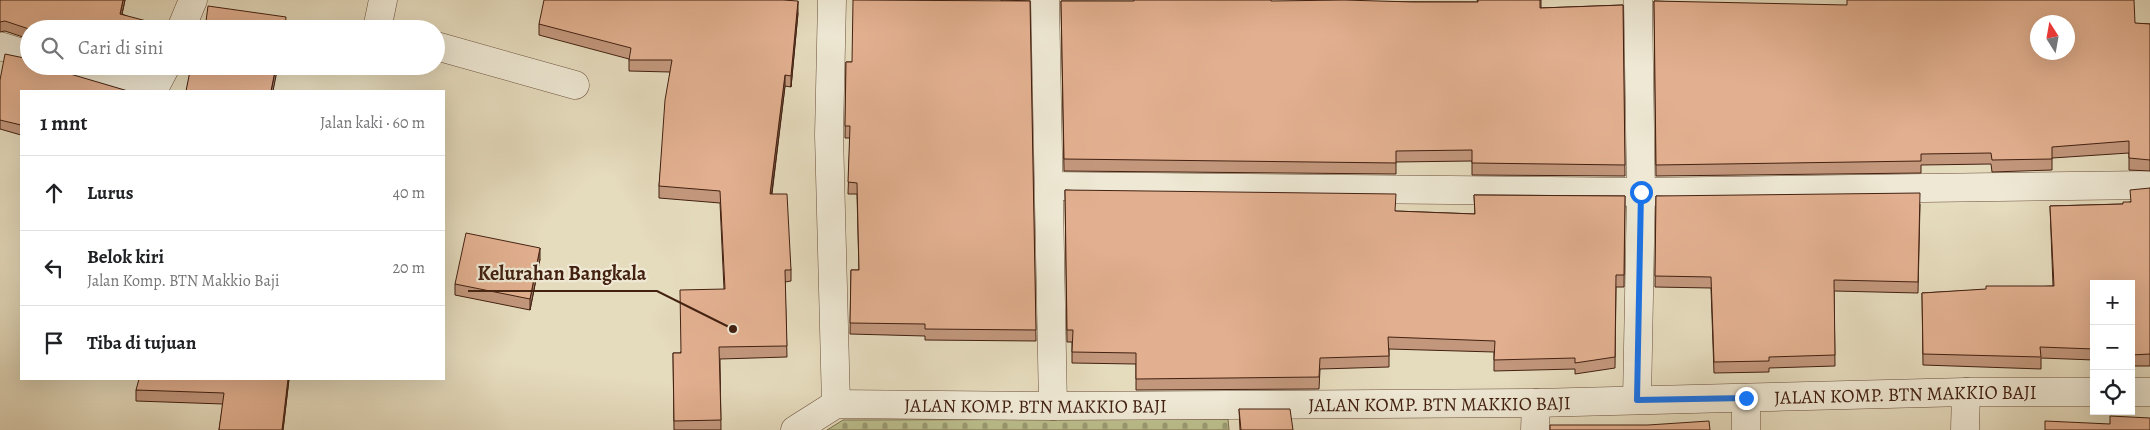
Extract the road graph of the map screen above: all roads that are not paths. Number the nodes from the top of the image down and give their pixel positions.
1 (193, 0) edge
2 (383, 0) edge
3 (832, 0) edge
4 (1045, 0) edge
5 (1638, 0) edge
6 (185, 20) edge
7 (379, 20) edge
8 (0, 46) edge
9 (445, 49) edge
10 (20, 52) edge
11 (95, 75) edge
12 (161, 75) edge
13 (575, 85) dead end
14 (2150, 185) edge
15 (1050, 186) junction
16 (1641, 192) junction
17 (1966, 392) junction
18 (2090, 392) edge
19 (2135, 392) edge
20 (2150, 392) edge
21 (1746, 398) junction
22 (1637, 400) junction
23 (1536, 403) junction
24 (836, 404) junction
25 (1053, 406) junction
26 (795, 430) edge
27 (1535, 430) edge
28 (1746, 430) edge
29 (1965, 430) edge

1 - 6 street
2 - 7 street
3 - 24 street
4 - 15 street
5 - 16 street
8 - 10 street
9 - 13 street
11 - 12 street
14 - 16 street
15 - 16 street
15 - 25 street
16 - 22 street
17 - 18 street, JALAN KOMP. BTN MAKKIO BAJI
17 - 21 street, JALAN KOMP. BTN MAKKIO BAJI
17 - 29 street
19 - 20 street
21 - 22 street, JALAN KOMP. BTN MAKKIO BAJI
21 - 28 street
22 - 23 street, JALAN KOMP. BTN MAKKIO BAJI
23 - 25 street, JALAN KOMP. BTN MAKKIO BAJI
23 - 27 street
24 - 25 street, JALAN KOMP. BTN MAKKIO BAJI
24 - 26 street

